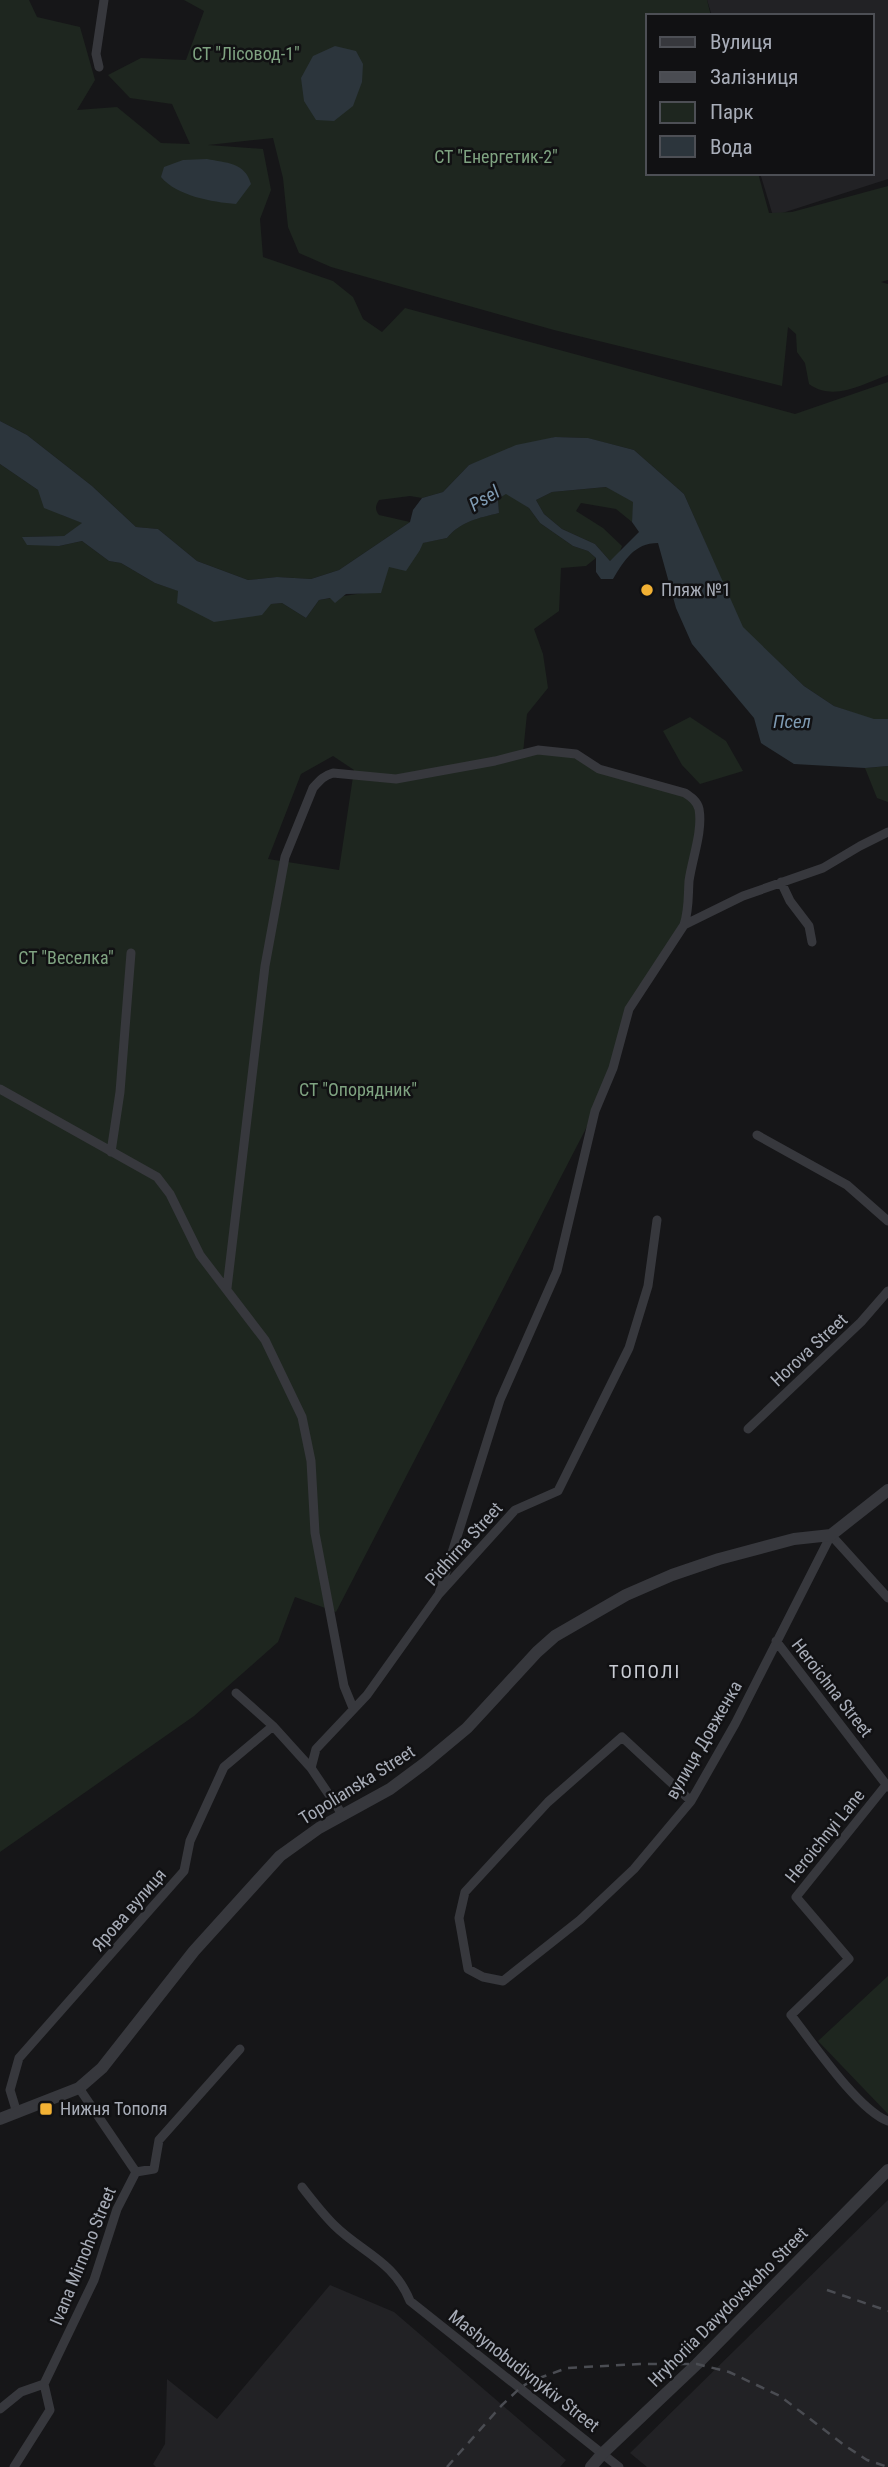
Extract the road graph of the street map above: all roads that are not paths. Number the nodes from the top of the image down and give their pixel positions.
1 (103, 0) edge
2 (99, 67) dead end
3 (888, 832) edge
4 (781, 882) junction
5 (684, 925) junction
6 (812, 942) dead end
7 (131, 953) dead end
8 (0, 1089) edge
9 (757, 1135) dead end
10 (111, 1152) junction
11 (657, 1220) dead end
12 (888, 1221) edge
13 (227, 1288) junction
14 (888, 1291) edge
15 (748, 1429) dead end
16 (888, 1490) edge
17 (831, 1535) junction
18 (439, 1594) junction
19 (888, 1598) edge
20 (776, 1642) junction
21 (236, 1693) dead end
22 (353, 1708) junction
23 (273, 1726) junction
24 (311, 1768) junction
25 (887, 1786) edge
26 (691, 1801) junction
27 (342, 1814) junction
28 (240, 2049) dead end
29 (79, 2088) junction
30 (17, 2113) junction
31 (0, 2119) edge
32 (888, 2121) edge
33 (888, 2170) edge
34 (136, 2172) junction
35 (302, 2187) dead end
36 (44, 2384) junction
37 (0, 2409) edge
38 (603, 2453) junction
39 (14, 2467) edge
40 (592, 2467) edge
41 (619, 2467) edge

1 - 2 street
3 - 4 street
4 - 5 street
4 - 6 street
5 - 13 street
5 - 18 street
7 - 10 street
8 - 10 street
9 - 12 street
10 - 13 street
11 - 18 street, Pidhirna Street
13 - 22 street
14 - 15 street, Horova Street
16 - 17 street
17 - 19 street
17 - 20 street, вулиця Довженка
17 - 27 street, Topolianska Street
18 - 22 street, Pidhirna Street
20 - 25 street, Heroichna Street
20 - 26 street, вулиця Довженка
21 - 23 street
22 - 24 street, Pidhirna Street
23 - 24 street
23 - 30 street, Ярова вулиця
24 - 27 street
25 - 32 street, Heroichnyi Lane
26 - 26 street, вулиця Довженка
27 - 29 street, Topolianska Street
28 - 34 street, Ivana Mirnoho Street
29 - 30 street, Topolianska Street
29 - 34 street
30 - 31 street, Topolianska Street
33 - 38 street, Hryhoriia Davydovskoho Street
34 - 36 street, Ivana Mirnoho Street
35 - 38 street, Mashynobudivnykiv Street
36 - 37 street
36 - 39 street
38 - 40 street, Hryhoriia Davydovskoho Street
38 - 41 street, Mashynobudivnykiv Street

